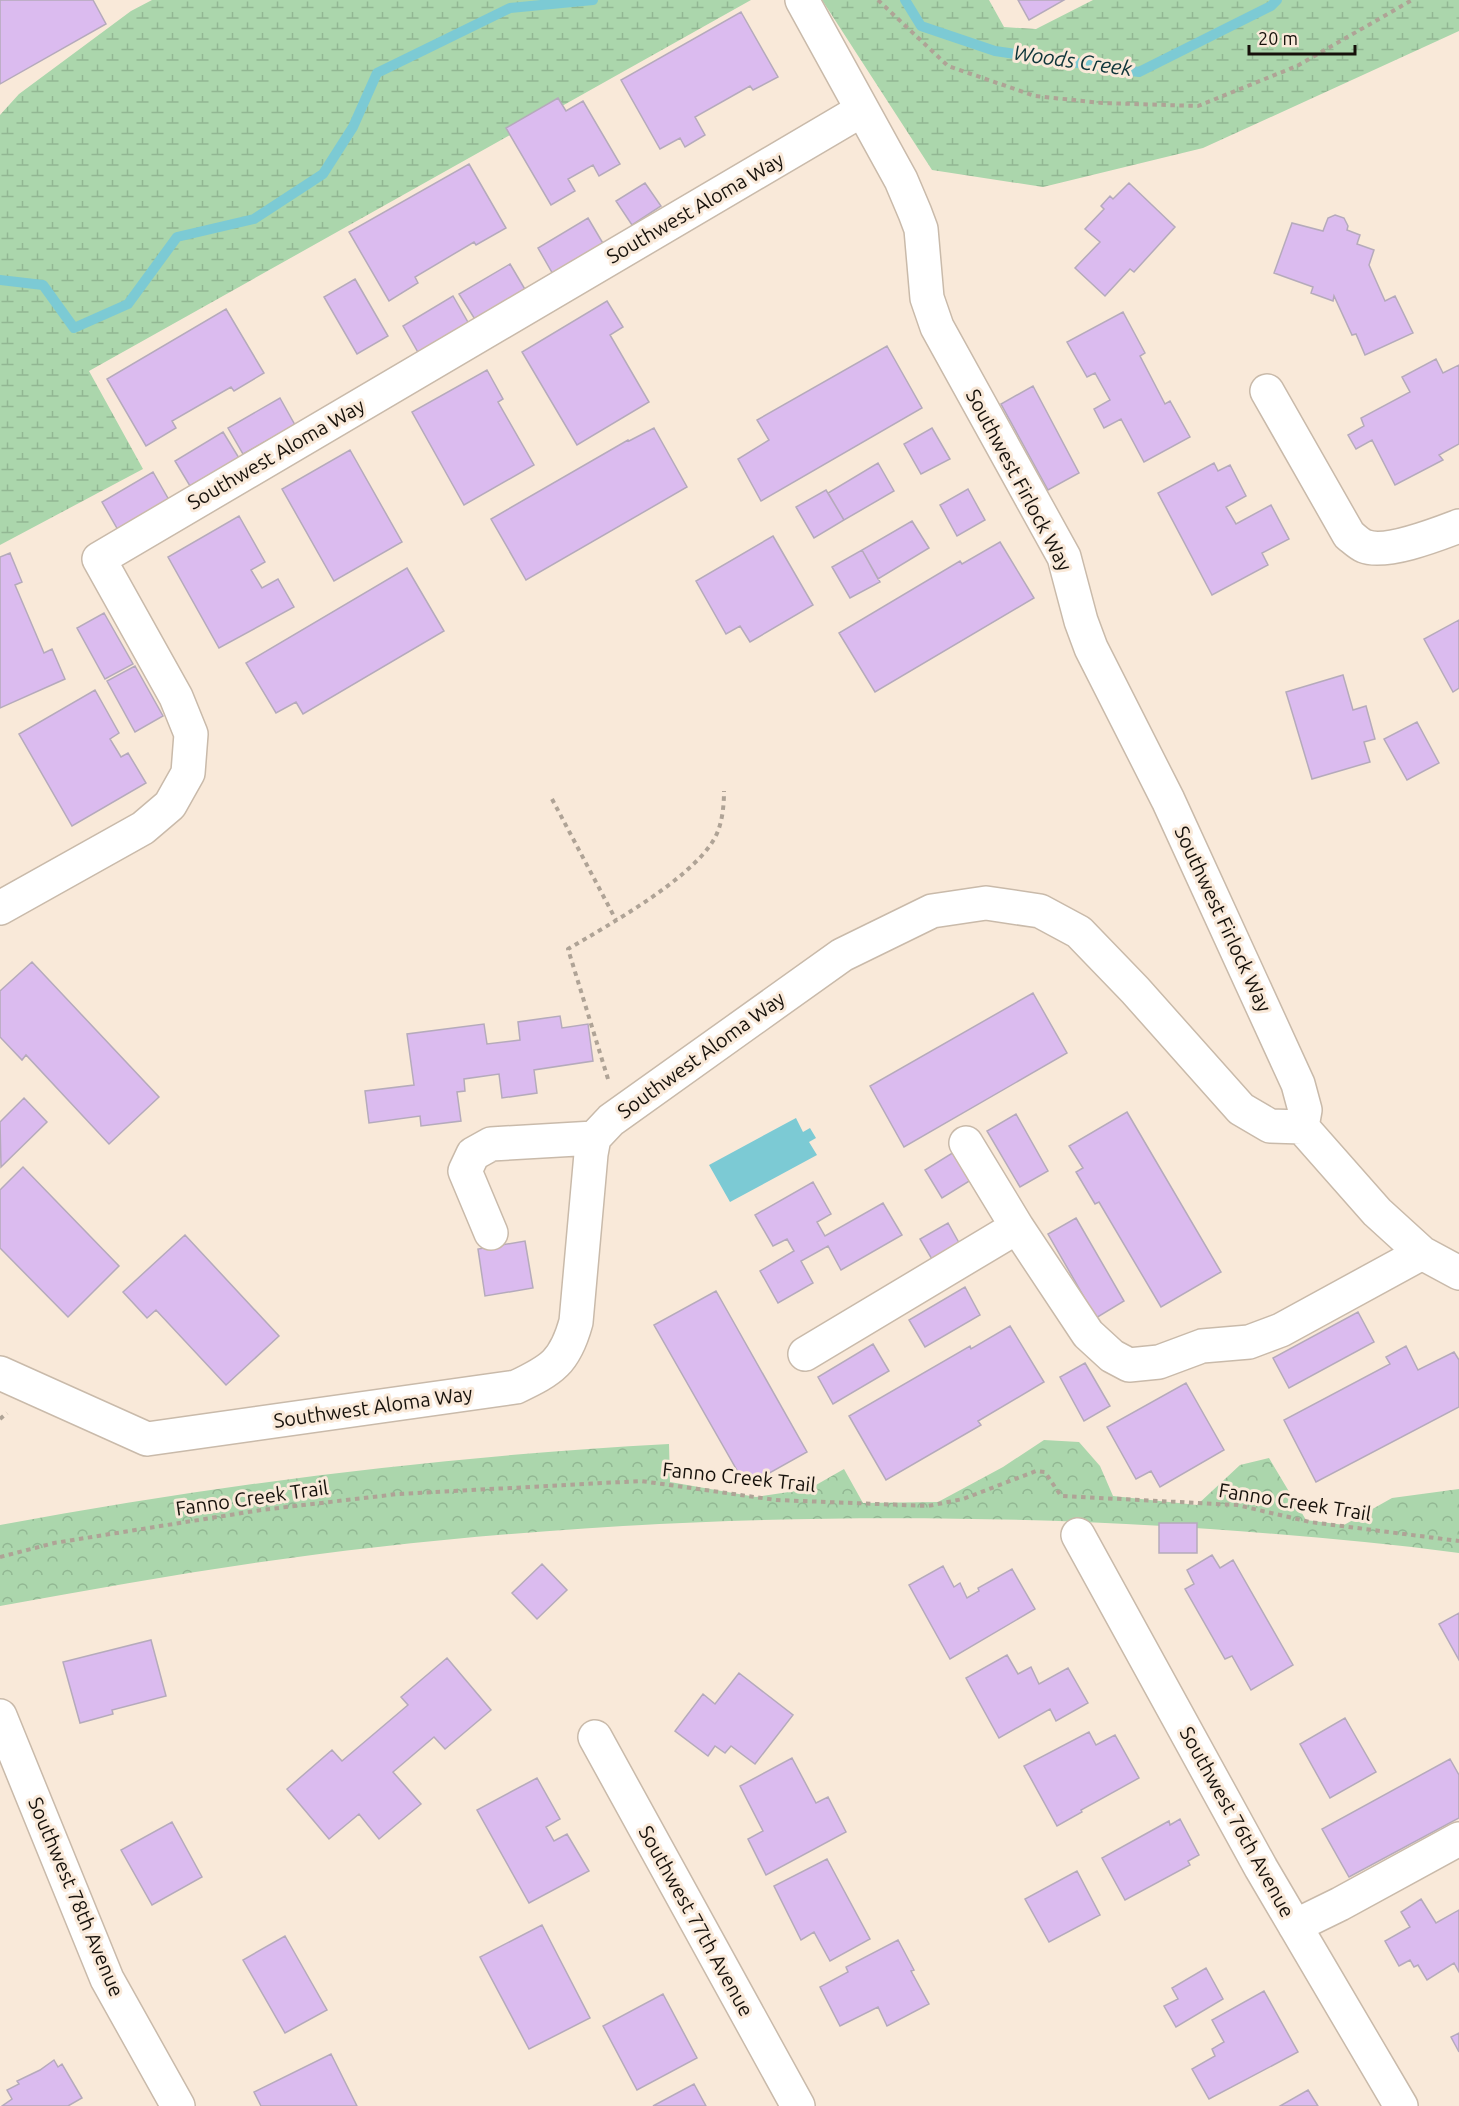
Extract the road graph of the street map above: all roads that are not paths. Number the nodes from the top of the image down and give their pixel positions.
1 (802, 0) edge
2 (861, 110) junction
3 (1267, 391) dead end
4 (1459, 526) edge
5 (0, 908) edge
6 (1302, 1127) junction
7 (594, 1138) junction
8 (966, 1143) dead end
9 (1017, 1227) junction
10 (491, 1233) dead end
11 (1422, 1253) junction
12 (1459, 1273) edge
13 (806, 1354) dead end
14 (0, 1373) edge
15 (1078, 1535) dead end
16 (0, 1716) edge
17 (595, 1737) dead end
18 (1459, 1839) edge
19 (1295, 1926) junction
20 (178, 2106) edge
21 (798, 2106) edge
22 (1401, 2106) edge

1 - 2 street, Southwest Firlock Way
2 - 5 street, Southwest Aloma Way
2 - 6 street, Southwest Firlock Way
3 - 4 street
6 - 7 street, Southwest Aloma Way
6 - 11 street
7 - 10 street
7 - 14 street, Southwest Aloma Way
8 - 9 street
9 - 11 street
9 - 13 street
11 - 12 street
15 - 19 street, Southwest 76th Avenue
16 - 20 street, Southwest 78th Avenue
17 - 21 street, Southwest 77th Avenue
18 - 19 street
19 - 22 street, Southwest 76th Avenue

